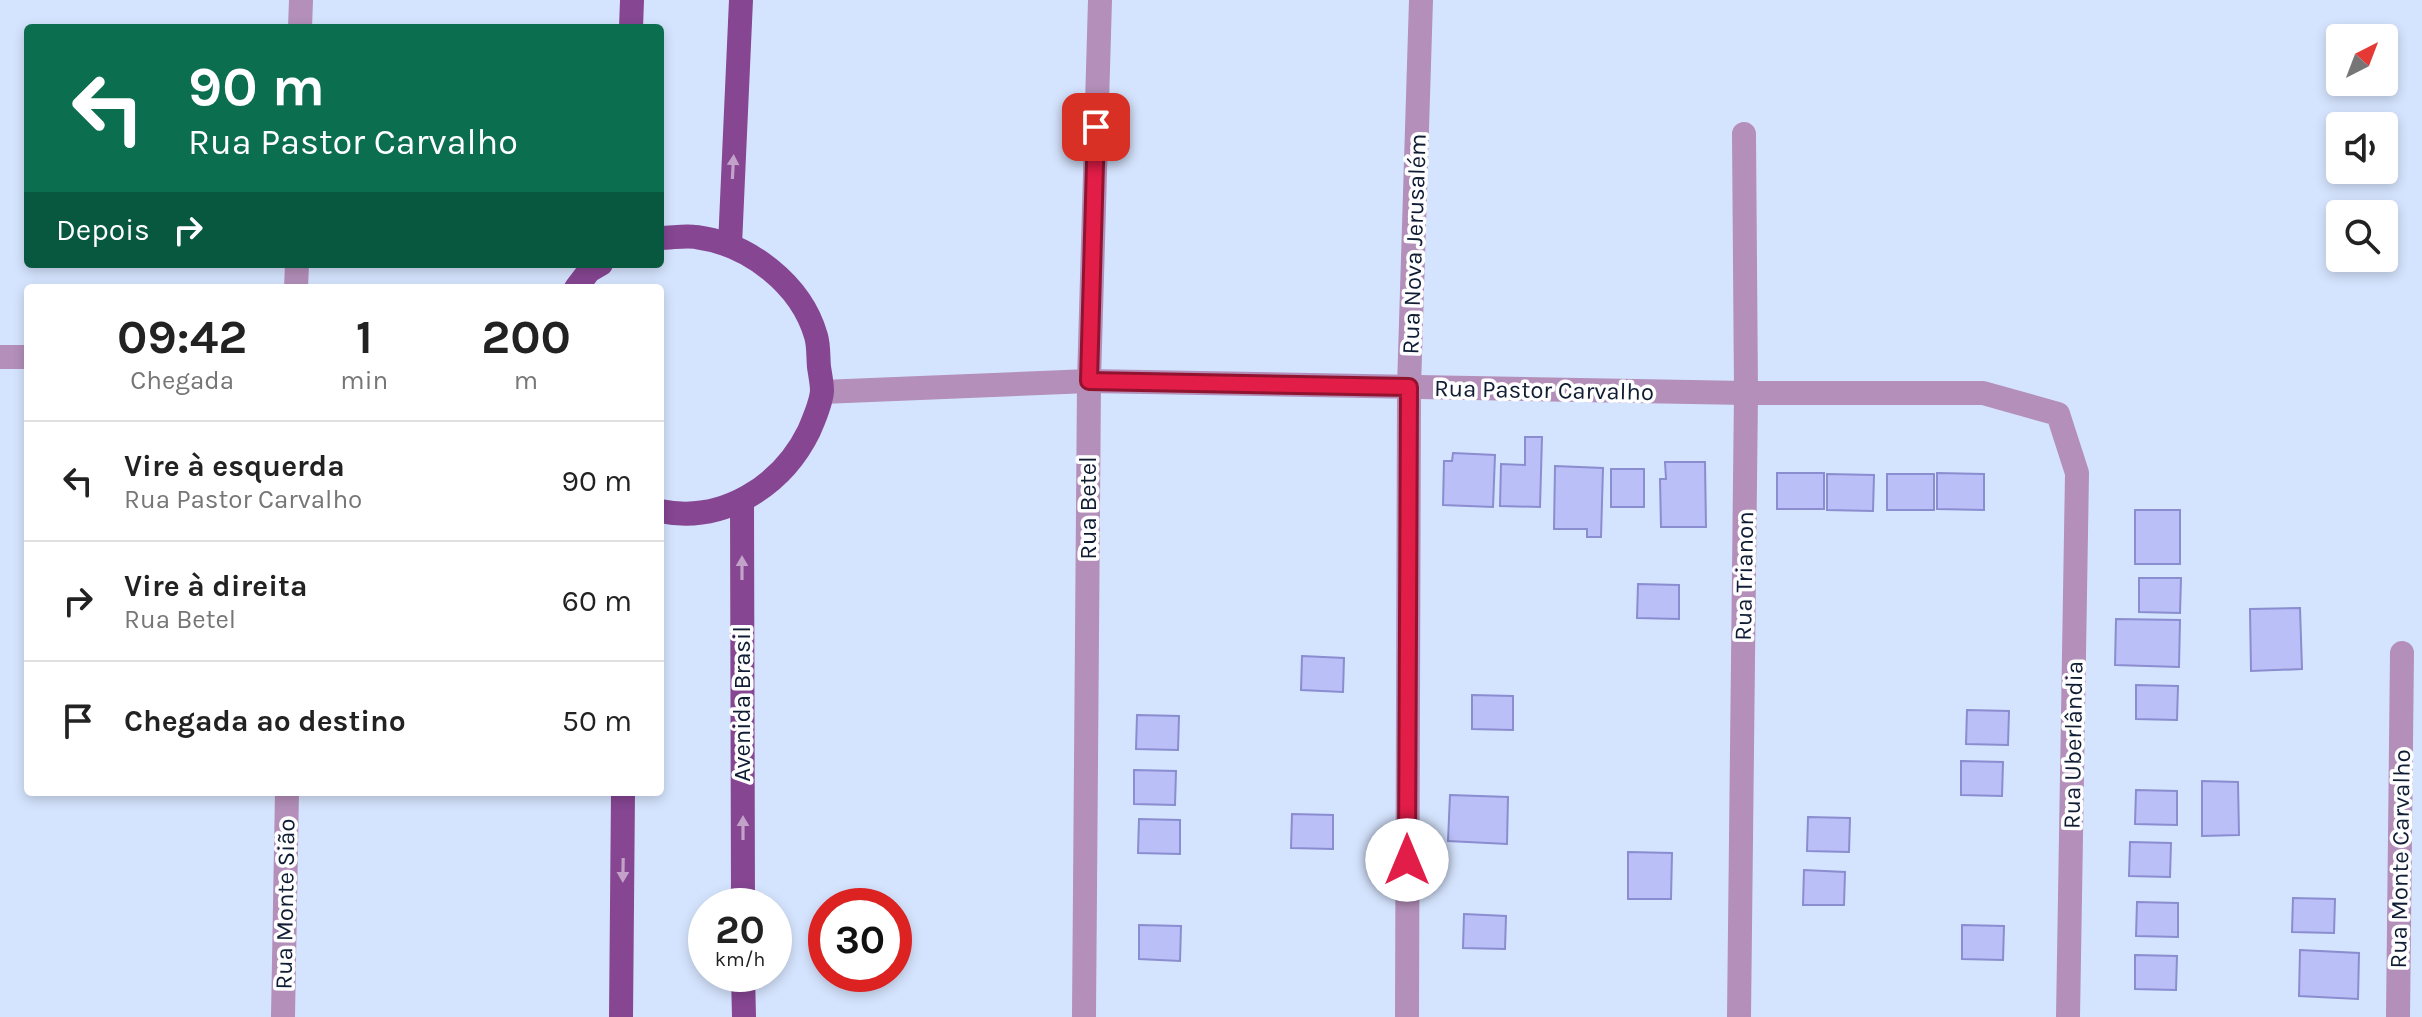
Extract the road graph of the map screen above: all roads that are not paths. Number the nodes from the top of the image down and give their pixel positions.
1 (301, 0) edge
2 (632, 0) edge
3 (741, 0) edge
4 (1100, 0) edge
5 (1421, 0) edge
6 (300, 24) edge
7 (631, 24) edge
8 (1744, 134) dead end
9 (664, 238) edge
10 (730, 245) junction
11 (594, 268) edge
12 (579, 284) edge
13 (0, 357) edge
14 (24, 357) edge
15 (1089, 381) junction
16 (1409, 387) junction
17 (822, 392) junction
18 (1746, 393) junction
19 (2077, 473) joint
20 (742, 502) junction
21 (664, 511) edge
22 (2402, 653) dead end
23 (287, 796) edge
24 (623, 796) edge
25 (743, 888) edge
26 (743, 992) edge
27 (283, 1017) edge
28 (621, 1017) edge
29 (744, 1017) edge
30 (1084, 1017) edge
31 (1407, 1017) edge
32 (1739, 1017) edge
33 (2068, 1017) edge
34 (2398, 1017) edge

1 - 6 street
2 - 7 main road
10 -> 3 main road
4 - 15 street, Rua Betel
5 - 16 street, Rua Nova Jerusalém
8 - 18 street, Rua Trianon
9 - 10 main road
10 - 17 main road
11 - 12 main road
13 - 14 street
15 - 16 street, Rua Pastor Carvalho
15 - 17 street, Rua Pastor Carvalho
15 - 30 street, Rua Betel
16 - 18 street, Rua Pastor Carvalho
16 - 31 street, Rua Nova Jerusalém
17 - 20 main road
18 - 19 street, Rua Pastor Carvalho
18 - 32 street, Rua Trianon
19 - 33 street, Rua Uberlândia
20 - 21 main road
25 -> 20 main road, Avenida Brasil
22 - 34 street, Rua Monte Carvalho
23 - 27 street, Rua Monte Sião
24 -> 28 main road
26 - 29 main road

